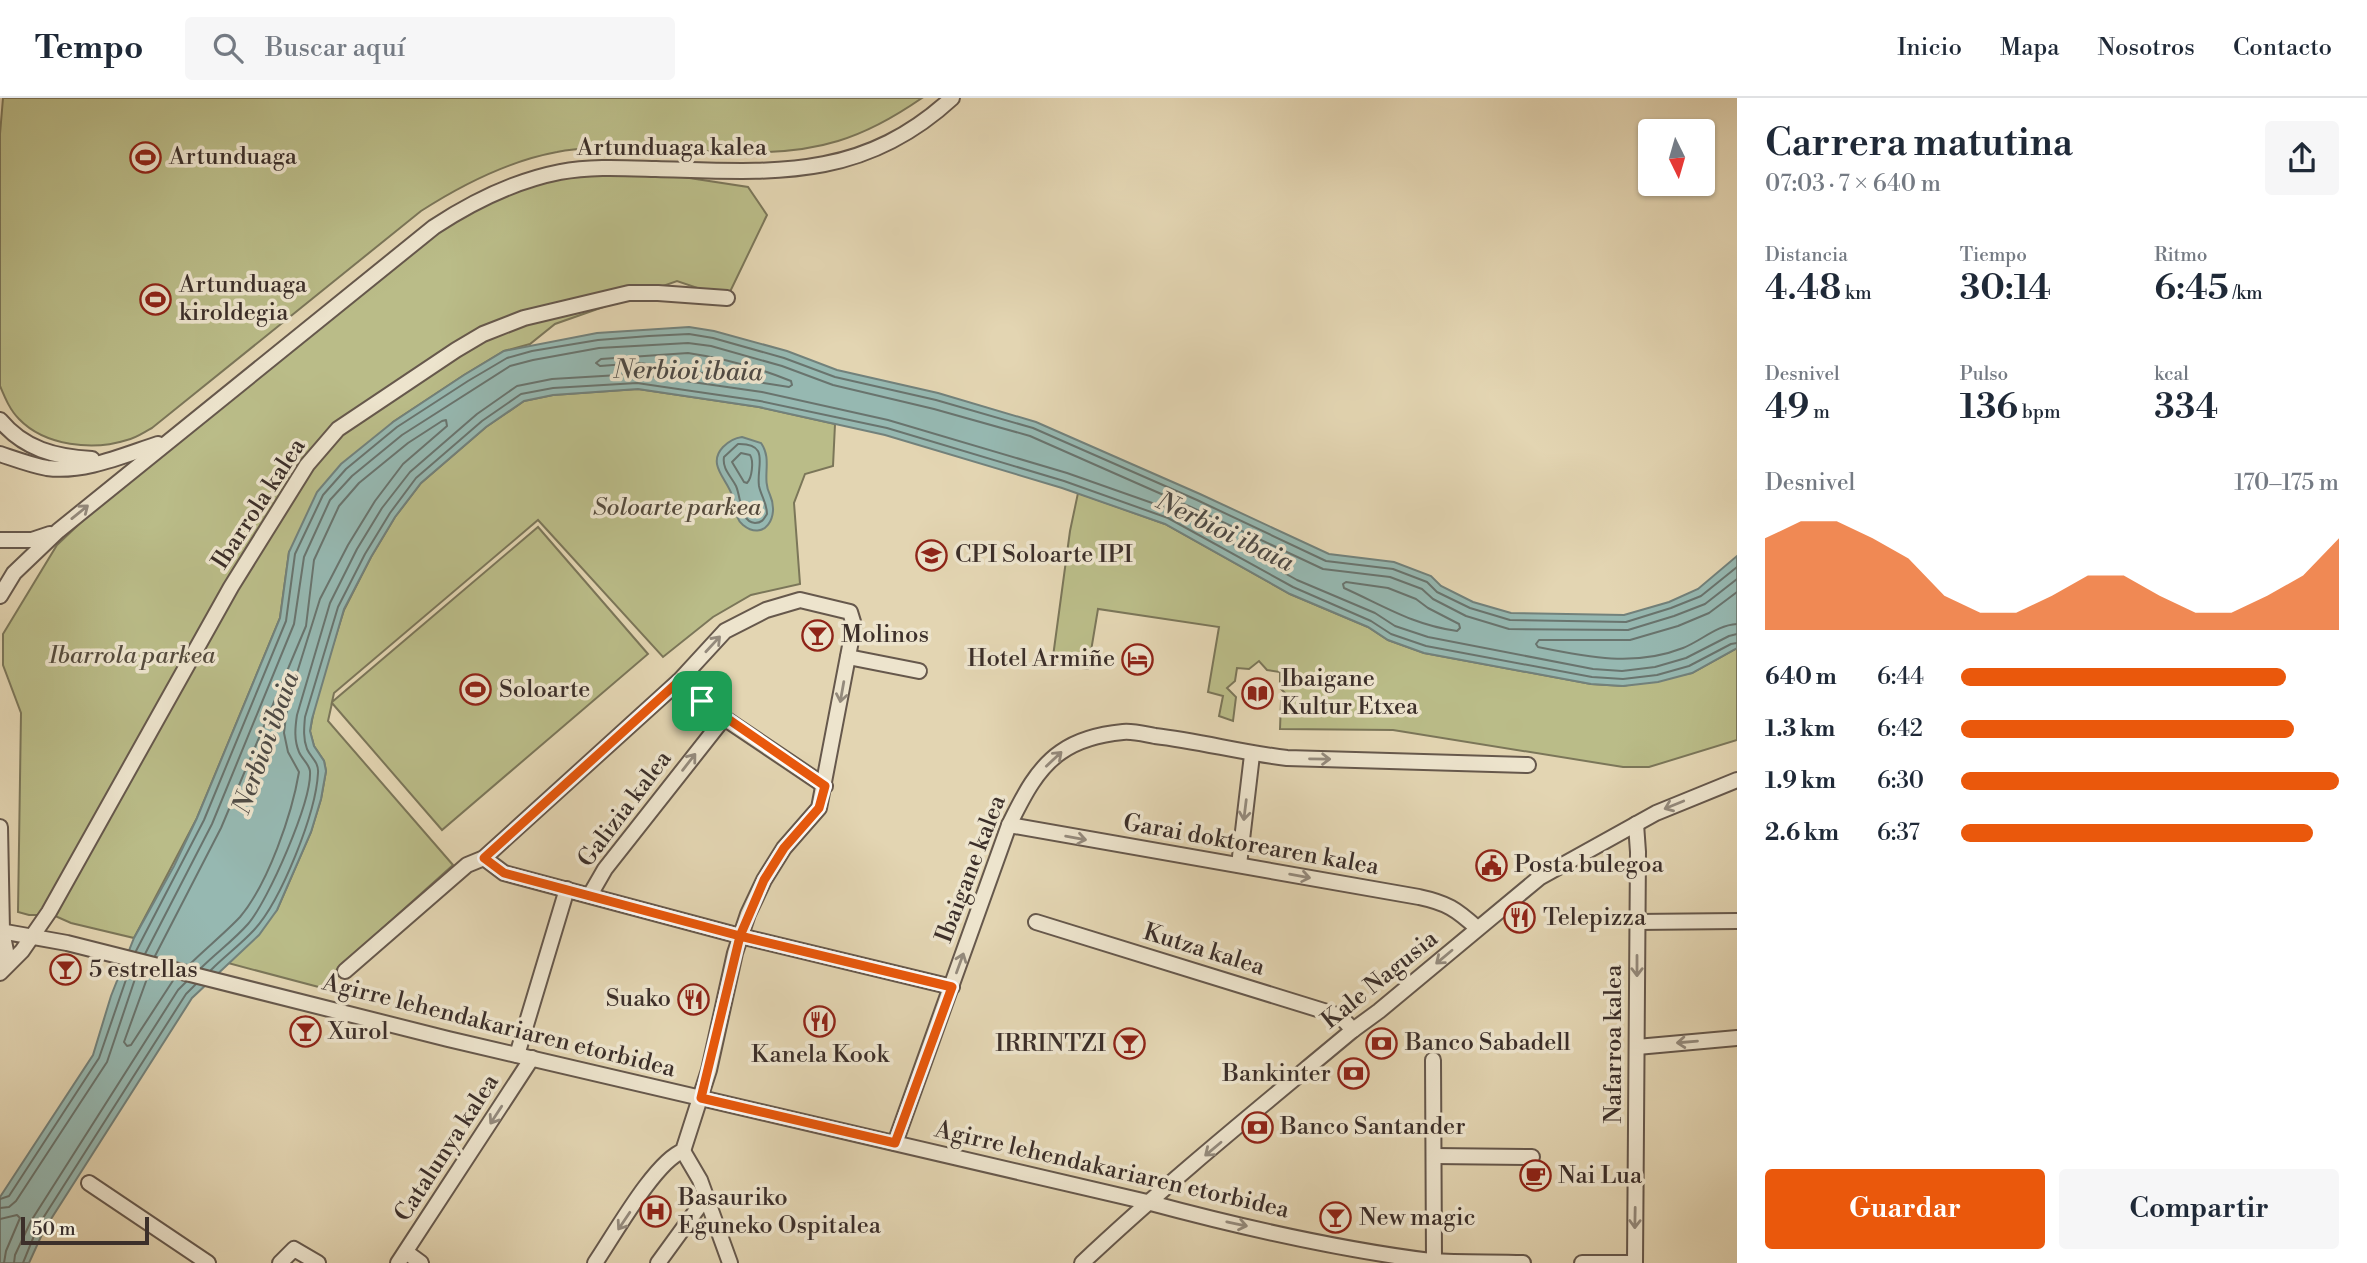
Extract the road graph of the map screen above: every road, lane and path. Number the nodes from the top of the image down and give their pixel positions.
1 (952, 98) edge
2 (727, 298) dead end
3 (0, 420) edge
4 (166, 442) junction
5 (0, 454) edge
6 (107, 461) junction
7 (58, 531) junction
8 (0, 540) edge
9 (0, 596) edge
10 (848, 657) junction
11 (919, 671) dead end
12 (679, 681) junction
13 (724, 718) junction
14 (1252, 755) junction
15 (1528, 765) dead end
16 (1737, 780) edge
17 (825, 786) junction
18 (1636, 824) junction
19 (1009, 825) junction
20 (0, 827) edge
21 (484, 858) junction
22 (0, 863) edge
23 (1239, 865) junction
24 (567, 889) junction
25 (590, 895) junction
26 (1737, 921) edge
27 (1036, 922) dead end
28 (1636, 922) junction
29 (1477, 928) junction
30 (1, 931) edge
31 (740, 936) junction
32 (32, 937) junction
33 (0, 971) edge
34 (345, 971) dead end
35 (952, 987) junction
36 (1353, 1030) junction
37 (1737, 1038) edge
38 (1637, 1047) junction
39 (517, 1055) junction
40 (532, 1058) junction
41 (1433, 1060) dead end
42 (701, 1098) junction
43 (895, 1143) junction
44 (683, 1151) junction
45 (1434, 1157) junction
46 (1532, 1157) dead end
47 (89, 1183) dead end
48 (706, 1198) junction
49 (1147, 1202) junction
50 (402, 1258) edge
51 (1434, 1261) junction
52 (208, 1263) edge
53 (280, 1263) edge
54 (318, 1263) edge
55 (421, 1263) edge
56 (595, 1263) edge
57 (658, 1263) edge
58 (730, 1263) edge
59 (1082, 1263) edge
60 (1522, 1263) edge
61 (1582, 1263) edge
62 (1634, 1263) edge

1 - 4 street, Artunduaga kalea
2 - 32 street, Ibarrola kalea
3 - 6 street, Artunduaga kalea
4 - 6 street, Artunduaga kalea
7 -> 4 street, Artunduaga kalea
5 - 6 street, Artunduaga kalea
7 - 8 street, Artunduaga kalea
7 - 9 street, Artunduaga kalea
10 - 11 street
12 -> 10 street
10 -> 17 street
12 - 13 street
12 - 21 street
13 - 17 street
25 -> 13 street, Galizia kalea
14 -> 15 street, Ibaigane kalea
19 -> 14 street, Ibaigane kalea
14 -> 23 street
16 -> 18 street, Kale Nagusia
17 - 31 street
18 - 28 street, Nafarroa kalea
18 - 29 street, Kale Nagusia
19 -> 23 street, Garai doktorearen kalea
35 -> 19 street, Ibaigane kalea
20 - 22 street
21 - 24 street
21 - 34 street
22 - 30 street
23 -> 29 street, Garai doktorearen kalea
24 - 25 street
24 - 39 street, Galizia kalea
25 - 31 street
26 - 28 street
27 - 36 street, Kutza kalea
28 -> 38 street, Nafarroa kalea
29 -> 36 street, Kale Nagusia
30 - 32 street, Agirre lehendakariaren etorbidea
30 - 33 street
31 - 35 street
31 - 42 street
32 - 33 street, Ibarrola kalea
32 - 39 street, Agirre lehendakariaren etorbidea
35 - 43 street, Ibaigane kalea
36 -> 49 street, Kale Nagusia
37 -> 38 street
38 -> 62 street, Nafarroa kalea
39 - 40 street, Agirre lehendakariaren etorbidea
40 - 42 street, Agirre lehendakariaren etorbidea
40 -> 50 street, Catalunya kalea
41 - 45 street
42 - 43 street, Agirre lehendakariaren etorbidea
42 - 44 street
43 - 49 street, Agirre lehendakariaren etorbidea
44 - 48 street
44 -> 56 street
45 - 46 street
45 - 51 street
47 - 52 street
48 - 57 street
48 - 58 street
49 -> 51 street, Agirre lehendakariaren etorbidea
49 - 59 street, Kale Nagusia
50 - 55 street
51 - 60 street, Agirre lehendakariaren etorbidea
53 - 54 street
61 - 62 street

